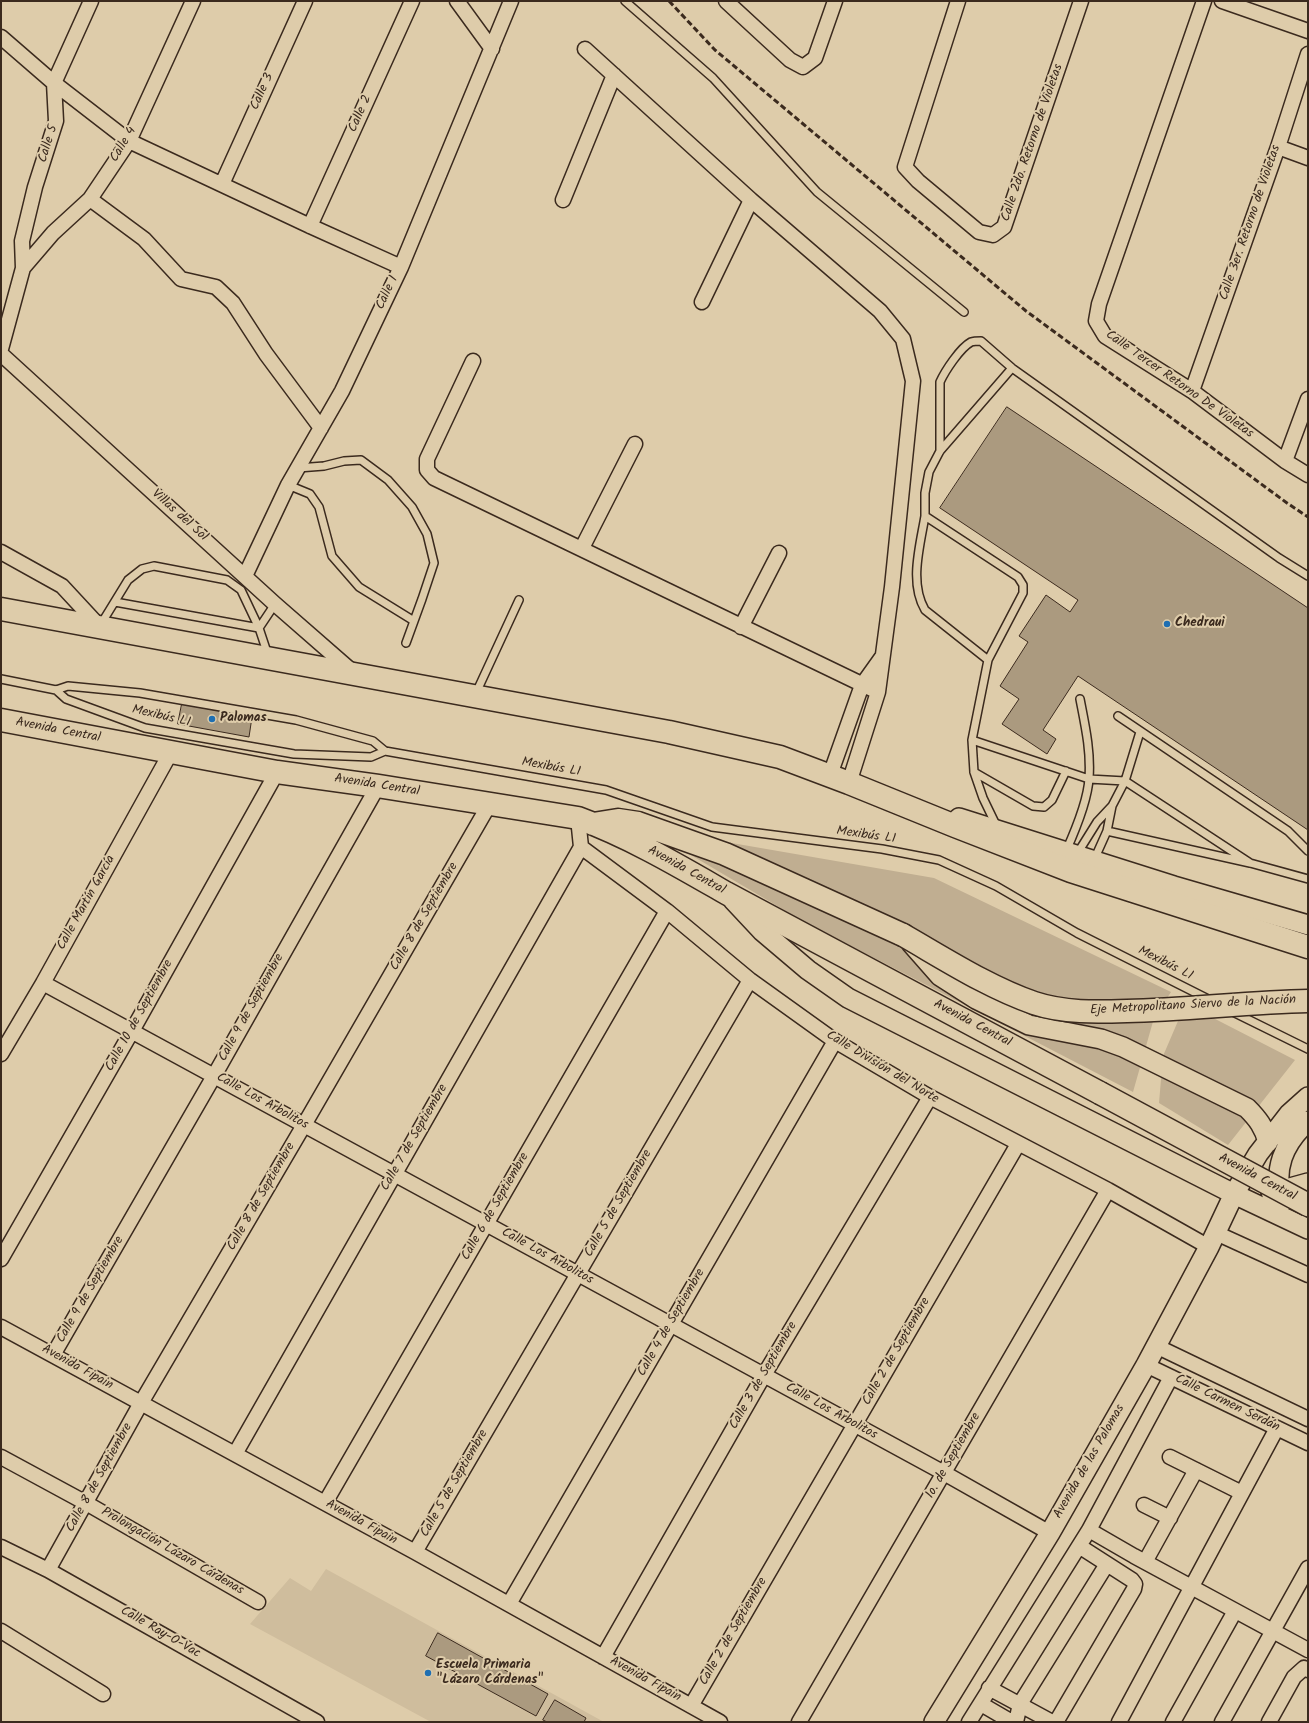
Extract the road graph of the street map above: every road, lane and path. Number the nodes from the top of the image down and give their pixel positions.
1 (91, 1) edge
2 (193, 1) edge
3 (304, 1) edge
4 (412, 1) edge
5 (457, 1) edge
6 (511, 1) edge
7 (625, 1) edge
8 (726, 1) edge
9 (835, 1) edge
10 (958, 1) edge
11 (1081, 1) edge
12 (1204, 1) edge
13 (1222, 1) edge
14 (1308, 31) edge
15 (1, 37) edge
16 (492, 49) junction
17 (585, 49) dead end
18 (1308, 54) edge
19 (614, 75) junction
20 (54, 83) junction
21 (130, 141) junction
22 (1278, 147) junction
23 (1308, 158) edge
24 (222, 184) junction
25 (90, 199) junction
26 (563, 200) dead end
27 (751, 200) junction
28 (310, 226) junction
29 (401, 267) junction
30 (23, 268) junction
31 (702, 302) dead end
32 (964, 312) dead end
33 (1, 349) edge
34 (1, 354) edge
35 (473, 361) dead end
36 (1012, 368) junction
37 (1192, 391) junction
38 (1308, 399) edge
39 (321, 428) junction
40 (635, 444) dead end
41 (940, 451) junction
42 (1285, 460) junction
43 (298, 468) junction
44 (1308, 475) edge
45 (288, 485) junction
46 (926, 516) junction
47 (582, 548) junction
48 (1, 552) edge
49 (779, 553) dead end
50 (245, 576) junction
51 (1308, 576) edge
52 (519, 600) dead end
53 (115, 602) junction
54 (275, 604) junction
55 (1, 609) edge
56 (414, 621) junction
57 (100, 626) junction
58 (741, 627) junction
59 (259, 628) junction
60 (406, 643) dead end
61 (883, 656) junction
62 (269, 659) junction
63 (988, 660) junction
64 (358, 676) junction
65 (1, 679) edge
66 (862, 685) junction
67 (56, 690) junction
68 (878, 692) junction
69 (474, 697) junction
70 (1080, 699) dead end
71 (1118, 716) dead end
72 (1, 720) edge
73 (1140, 732) junction
74 (972, 740) junction
75 (385, 751) junction
76 (171, 752) junction
77 (1066, 771) junction
78 (277, 772) junction
79 (974, 772) junction
80 (840, 779) junction
81 (1089, 779) junction
82 (1125, 781) junction
83 (378, 786) junction
84 (883, 796) junction
85 (489, 805) junction
86 (1112, 806) junction
87 (586, 821) junction
88 (998, 829) junction
89 (1107, 831) junction
90 (581, 847) junction
91 (1308, 851) edge
92 (1079, 855) junction
93 (1250, 863) junction
94 (1308, 879) edge
95 (726, 893) junction
96 (667, 911) junction
97 (1308, 925) edge
98 (903, 935) junction
99 (1308, 947) edge
100 (750, 980) junction
101 (43, 983) junction
102 (1308, 1001) edge
103 (132, 1031) junction
104 (835, 1041) junction
105 (1308, 1049) edge
106 (1, 1054) edge
107 (214, 1076) junction
108 (1308, 1096) edge
109 (930, 1097) junction
110 (1308, 1121) edge
111 (304, 1125) junction
112 (1268, 1142) junction
113 (1018, 1144) junction
114 (395, 1174) junction
115 (1308, 1183) edge
116 (1108, 1190) junction
117 (1279, 1191) junction
118 (1234, 1194) junction
119 (1308, 1205) edge
120 (1288, 1221) junction
121 (486, 1224) junction
122 (1308, 1229) edge
123 (1213, 1240) junction
124 (1, 1259) edge
125 (578, 1274) junction
126 (1308, 1275) edge
127 (671, 1325) junction
128 (1, 1327) edge
129 (1156, 1346) junction
130 (53, 1355) junction
131 (1146, 1365) junction
132 (764, 1375) junction
133 (1171, 1378) junction
134 (141, 1403) junction
135 (1308, 1419) edge
136 (855, 1425) junction
137 (1297, 1438) edge
138 (235, 1454) junction
139 (1, 1457) edge
140 (1170, 1457) dead end
141 (1196, 1470) junction
142 (944, 1473) junction
143 (1242, 1493) junction
144 (86, 1503) junction
145 (325, 1503) junction
146 (1144, 1505) dead end
147 (1170, 1518) junction
148 (1089, 1530) junction
149 (1050, 1533) junction
150 (1079, 1546) junction
151 (1, 1547) edge
152 (415, 1552) junction
153 (1139, 1559) junction
154 (1107, 1564) junction
155 (1308, 1568) edge
156 (48, 1570) junction
157 (1124, 1575) junction
158 (1190, 1587) junction
159 (258, 1602) dead end
160 (509, 1604) junction
161 (1235, 1611) junction
162 (1, 1631) edge
163 (1273, 1631) junction
164 (1308, 1650) edge
165 (602, 1657) junction
166 (1307, 1667) edge
167 (989, 1688) junction
168 (103, 1694) dead end
169 (981, 1704) junction
170 (1020, 1704) junction
171 (691, 1706) junction
172 (317, 1722) edge
173 (720, 1722) edge
174 (799, 1722) edge
175 (934, 1722) edge
176 (969, 1722) edge
177 (1012, 1722) edge
178 (1016, 1722) edge
179 (1119, 1722) edge
180 (1173, 1722) edge
181 (1222, 1722) edge
182 (1269, 1722) edge

1 - 20 street, Calle 5
2 - 21 street, Calle 4
3 - 24 street, Calle 3
4 - 28 street, Calle 2
5 - 16 street
6 - 16 street, Calle 1
7 - 32 lane
8 - 9 street
10 - 11 street, Calle 2do. Retorno de Violetas
12 - 37 street, Calle Tercer Retorno De Violetas
13 - 14 street
15 - 20 street
16 - 29 street, Calle 1
17 - 19 street
18 - 22 street, Calle 3er. Retorno de Violetas
19 - 26 street
19 - 27 street
20 - 21 street
20 - 30 street, Calle 5
21 - 24 street
21 - 25 street, Calle 4
22 - 23 street
22 - 37 street, Calle 3er. Retorno de Violetas
24 - 28 street
25 - 30 street, Calle 4
25 - 39 street
27 - 31 street
27 - 61 street
28 - 29 street
29 - 39 street, Calle 1
30 - 33 street
34 - 50 street, Villas del Sol
35 - 47 street
36 - 41 lane
36 - 41 lane
36 - 51 lane
37 - 42 street, Calle Tercer Retorno De Violetas
38 - 42 street
39 - 43 street, Calle 1
40 - 47 street
41 - 46 lane
42 - 44 street, Calle Tercer Retorno De Violetas
43 - 45 street, Calle 1
43 - 56 lane
45 - 50 street, Calle 1
45 - 56 lane
46 - 63 lane
46 - 63 lane
47 - 58 street
48 - 57 street
49 - 58 street
50 - 54 street, Villas del Sol
52 - 69 lane
53 - 57 lane
53 - 59 lane
53 - 59 lane
54 - 59 lane
54 - 64 street, Villas del Sol
55 - 57 highway
56 - 60 lane
57 - 62 highway
58 - 66 street
59 - 62 lane
61 - 66 street
61 - 68 street
62 - 64 highway
63 - 74 lane
64 - 69 highway
65 - 67 lane, Mexibús L1
66 - 68 street
66 - 80 street
67 - 75 lane, Mexibús L1
67 - 75 lane, Mexibús L1
68 - 80 street
69 - 80 highway
70 - 81 lane
71 - 73 lane
72 - 76 highway, Avenida Central
73 - 82 lane
73 - 91 lane
74 - 77 lane
74 - 79 lane
75 - 105 lane, Mexibús L1
76 - 78 highway, Avenida Central
76 - 101 street, Calle Martín García
77 - 79 lane
77 - 81 lane
78 - 83 highway, Avenida Central
78 - 103 street, Calle 10 de Septiembre
79 - 88 lane
80 - 84 highway
81 - 82 lane
81 - 92 lane
82 - 86 lane
82 - 93 lane
83 - 85 highway, Avenida Central
83 - 107 street, Calle 9 de Septiembre
84 - 88 main road
84 - 99 highway
85 - 87 highway, Avenida Central
85 - 111 street, Calle 8 de Septiembre
86 - 89 lane
86 - 92 lane
87 - 90 street
87 - 95 highway, Avenida Central
87 - 98 highway, Eje Metropolitano Siervo de la Nación
88 - 92 main road
89 - 92 lane
89 - 93 lane
90 - 96 street, Calle División del Norte
90 - 114 street, Calle 7 de Septiembre
92 - 97 main road
93 - 94 lane
95 - 118 main road
95 - 119 highway, Avenida Central, bridge
96 - 100 street, Calle División del Norte
96 - 121 street, Calle 6 de Septiembre
98 - 102 highway, Eje Metropolitano Siervo de la Nación, bridge
98 - 112 main road
100 - 104 street, Calle División del Norte
100 - 125 street, Calle 5 de Septiembre
101 - 103 street, Calle Los Arbolitos
101 - 106 street, Calle Martín García
103 - 107 street, Calle Los Arbolitos
103 - 124 street, Calle 10 de Septiembre
104 - 109 street, Calle División del Norte
104 - 127 street, Calle 4 de Septiembre
107 - 111 street, Calle Los Arbolitos
107 - 130 street, Calle 9 de Septiembre
108 - 112 main road, Avenida de las Palomas
109 - 113 street, Calle División del Norte
109 - 132 street, Calle 3 de Septiembre
110 - 117 main road
111 - 114 street, Calle Los Arbolitos
111 - 134 street, Calle 8 de Septiembre
112 - 118 main road, Avenida de las Palomas
113 - 116 street, Calle División del Norte
113 - 136 street, Calle 2 de Septiembre
114 - 121 street, Calle Los Arbolitos
114 - 138 street, Calle 7 de Septiembre
115 - 117 main road
116 - 123 street, Calle División del Norte
116 - 142 street, 1o. de Septiembre
117 - 118 main road
117 - 120 main road
118 - 120 main road
118 - 123 main road, Avenida de las Palomas
120 - 122 main road
121 - 125 street, Calle Los Arbolitos
121 - 145 street, Calle 6 de Septiembre
123 - 126 street, Calle División del Norte
123 - 129 main road, Avenida de las Palomas
125 - 127 street, Calle Los Arbolitos
125 - 152 street, Calle 5 de Septiembre
127 - 132 street, Calle Los Arbolitos
127 - 160 street, Calle 4 de Septiembre
128 - 130 street, Avenida Fipain
129 - 131 main road, Avenida de las Palomas
129 - 135 street, Calle Carmen Serdán
130 - 134 street, Avenida Fipain
131 - 133 street, Calle Carmen Serdán
131 - 149 main road, Avenida de las Palomas
132 - 136 street, Calle Los Arbolitos
132 - 165 street, Calle 3 de Septiembre
133 - 137 street, Calle Carmen Serdán
133 - 148 street
134 - 138 street, Avenida Fipain
134 - 144 street, Calle 8 de Septiembre
136 - 142 street, Calle Los Arbolitos
136 - 171 street, Calle 2 de Septiembre
137 - 143 street
138 - 145 street, Avenida Fipain
139 - 144 street, Prolongación Lázaro Cárdenas
140 - 141 street
141 - 143 street
141 - 147 street
142 - 149 street, Calle Los Arbolitos
142 - 174 street, 1o. de Septiembre
143 - 158 street
144 - 156 street, Calle 8 de Septiembre
144 - 159 street, Prolongación Lázaro Cárdenas
145 - 152 street, Avenida Fipain
146 - 147 street
147 - 153 street
148 - 150 street
148 - 153 street
149 - 175 main road, Avenida de las Palomas
150 - 154 street
150 - 167 street
151 - 156 street, Calle Ray-O-Vac
152 - 160 street, Avenida Fipain
153 - 157 street
153 - 158 street
154 - 157 street
154 - 170 street
155 - 163 street
156 - 172 street, Calle Ray-O-Vac
157 - 170 street
158 - 161 street
158 - 179 street
160 - 165 street, Avenida Fipain
161 - 163 street
161 - 180 street
162 - 168 street
163 - 164 street
163 - 181 street
165 - 171 street, Avenida Fipain
166 - 182 street
167 - 169 street
167 - 170 street
169 - 176 street
169 - 177 street
170 - 178 street
171 - 173 street, Avenida Fipain

